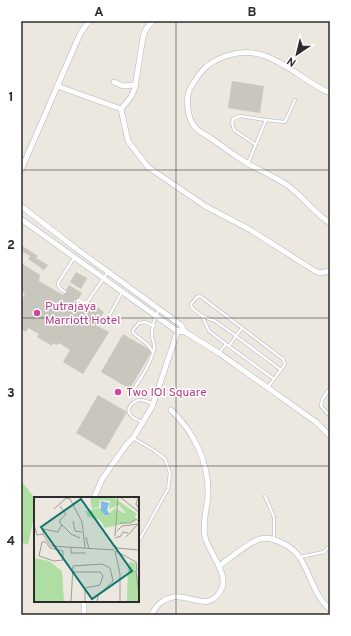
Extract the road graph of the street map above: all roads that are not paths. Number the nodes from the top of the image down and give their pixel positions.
1 (89, 21) edge
2 (152, 21) edge
3 (114, 82) dead end
4 (135, 85) junction
5 (57, 86) junction
6 (330, 93) edge
7 (296, 100) dead end
8 (121, 109) junction
9 (266, 120) junction
10 (256, 145) junction
11 (248, 164) junction
12 (21, 170) edge
13 (21, 206) edge
14 (21, 219) edge
15 (330, 223) edge
16 (74, 258) junction
17 (330, 271) edge
18 (108, 272) junction
19 (103, 279) junction
20 (65, 292) dead end
21 (122, 292) junction
22 (78, 300) dead end
23 (159, 309) junction
24 (155, 316) junction
25 (202, 316) junction
26 (107, 320) dead end
27 (181, 325) junction
28 (154, 326) junction
29 (242, 328) junction
30 (177, 331) junction
31 (185, 332) junction
32 (236, 336) junction
33 (226, 344) junction
34 (229, 346) junction
35 (153, 352) junction
36 (219, 353) junction
37 (281, 370) junction
38 (274, 379) junction
39 (267, 388) junction
40 (330, 388) edge
41 (132, 392) dead end
42 (153, 404) junction
43 (171, 410) dead end
44 (330, 416) edge
45 (144, 422) junction
46 (330, 436) edge
47 (133, 438) junction
48 (265, 496) dead end
49 (94, 497) edge
50 (140, 539) dead end
51 (274, 539) junction
52 (330, 546) edge
53 (300, 557) junction
54 (219, 566) junction
55 (84, 602) edge
56 (330, 609) edge
57 (84, 615) edge
58 (152, 615) edge

1 - 5 street
2 - 4 street
3 - 4 street
4 - 8 street
5 - 8 street
5 - 12 street
6 - 11 street
7 - 9 lane
8 - 17 street
9 - 10 lane
9 - 10 lane
10 - 11 lane
11 - 15 street
13 - 18 street
14 - 16 street
16 - 19 street
16 - 20 lane
18 - 19 lane
18 - 23 street
19 - 21 street
19 - 22 lane
21 - 24 street
21 - 26 lane
23 - 24 lane
23 - 27 street
24 - 28 lane
24 - 30 street
25 - 29 lane
25 - 32 lane
25 - 33 lane
27 - 30 street
27 - 31 street
28 - 35 lane
28 - 35 lane
29 - 32 lane
29 - 37 lane
30 - 31 street
30 - 42 street
31 - 36 street
32 - 34 lane
32 - 37 lane
33 - 34 lane
33 - 36 lane
34 - 38 lane
35 - 41 lane
36 - 39 street
37 - 38 lane
38 - 39 lane
39 - 46 street
40 - 44 lane
42 - 45 street
42 - 45 lane
43 - 54 street
45 - 47 street
47 - 49 street
47 - 50 lane
48 - 51 lane
51 - 53 street
51 - 54 street
52 - 53 lane
53 - 56 street
54 - 58 street
55 - 57 street

